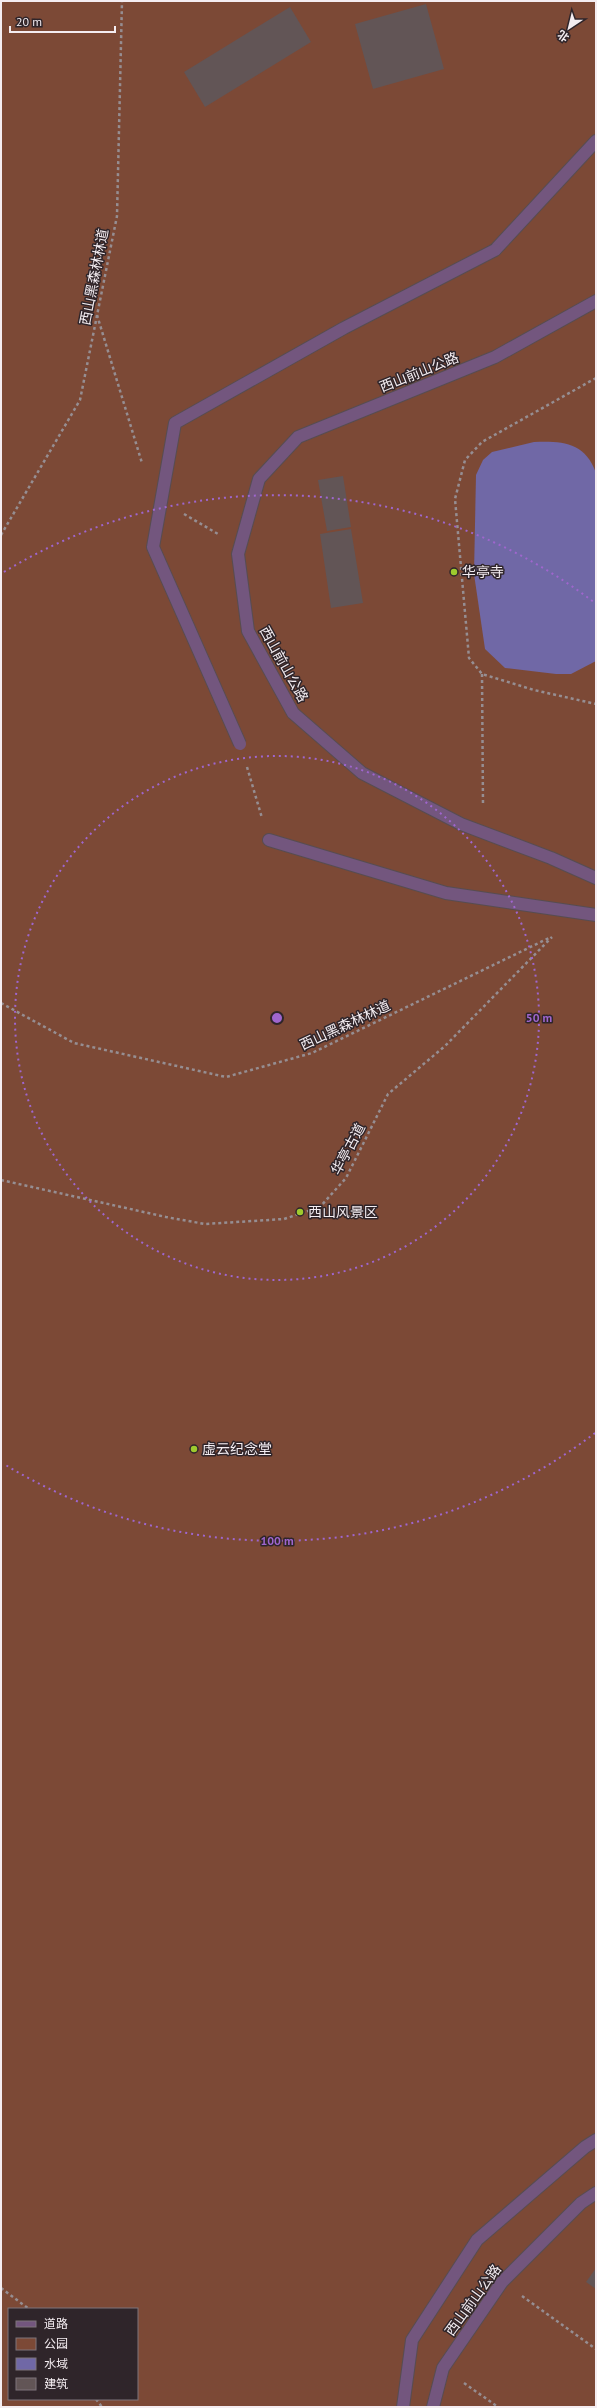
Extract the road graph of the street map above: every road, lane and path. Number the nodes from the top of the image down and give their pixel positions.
1 (122, 1) edge
2 (596, 141) edge
3 (596, 301) edge
4 (596, 378) edge
5 (1, 535) edge
6 (482, 674) junction
7 (596, 704) edge
8 (240, 744) joint
9 (483, 832) junction
10 (269, 840) joint
11 (596, 878) edge
12 (596, 915) edge
13 (558, 934) dead end
14 (552, 937) junction
15 (1, 1003) edge
16 (1, 1180) edge
17 (596, 2140) edge
18 (596, 2193) edge
19 (502, 2282) junction
20 (1, 2288) edge
21 (28, 2308) edge
22 (596, 2349) edge
23 (443, 2368) junction
24 (402, 2407) edge
25 (433, 2407) edge
26 (498, 2407) edge

1 - 5 path, 西山黑森林林道
2 - 8 street, bridge
3 - 9 street, 西山前山公路
4 - 6 path
6 - 7 path
6 - 9 path
8 - 10 path
9 - 11 street, 西山前山公路
10 - 12 street
13 - 14 path, 西山黑森林林道
14 - 15 path, 西山黑森林林道
14 - 16 path, 华亭古道
17 - 24 street
18 - 19 street, 西山前山公路
19 - 22 path
19 - 23 street, 西山前山公路
20 - 21 path
23 - 25 street, 西山前山公路
23 - 26 path

